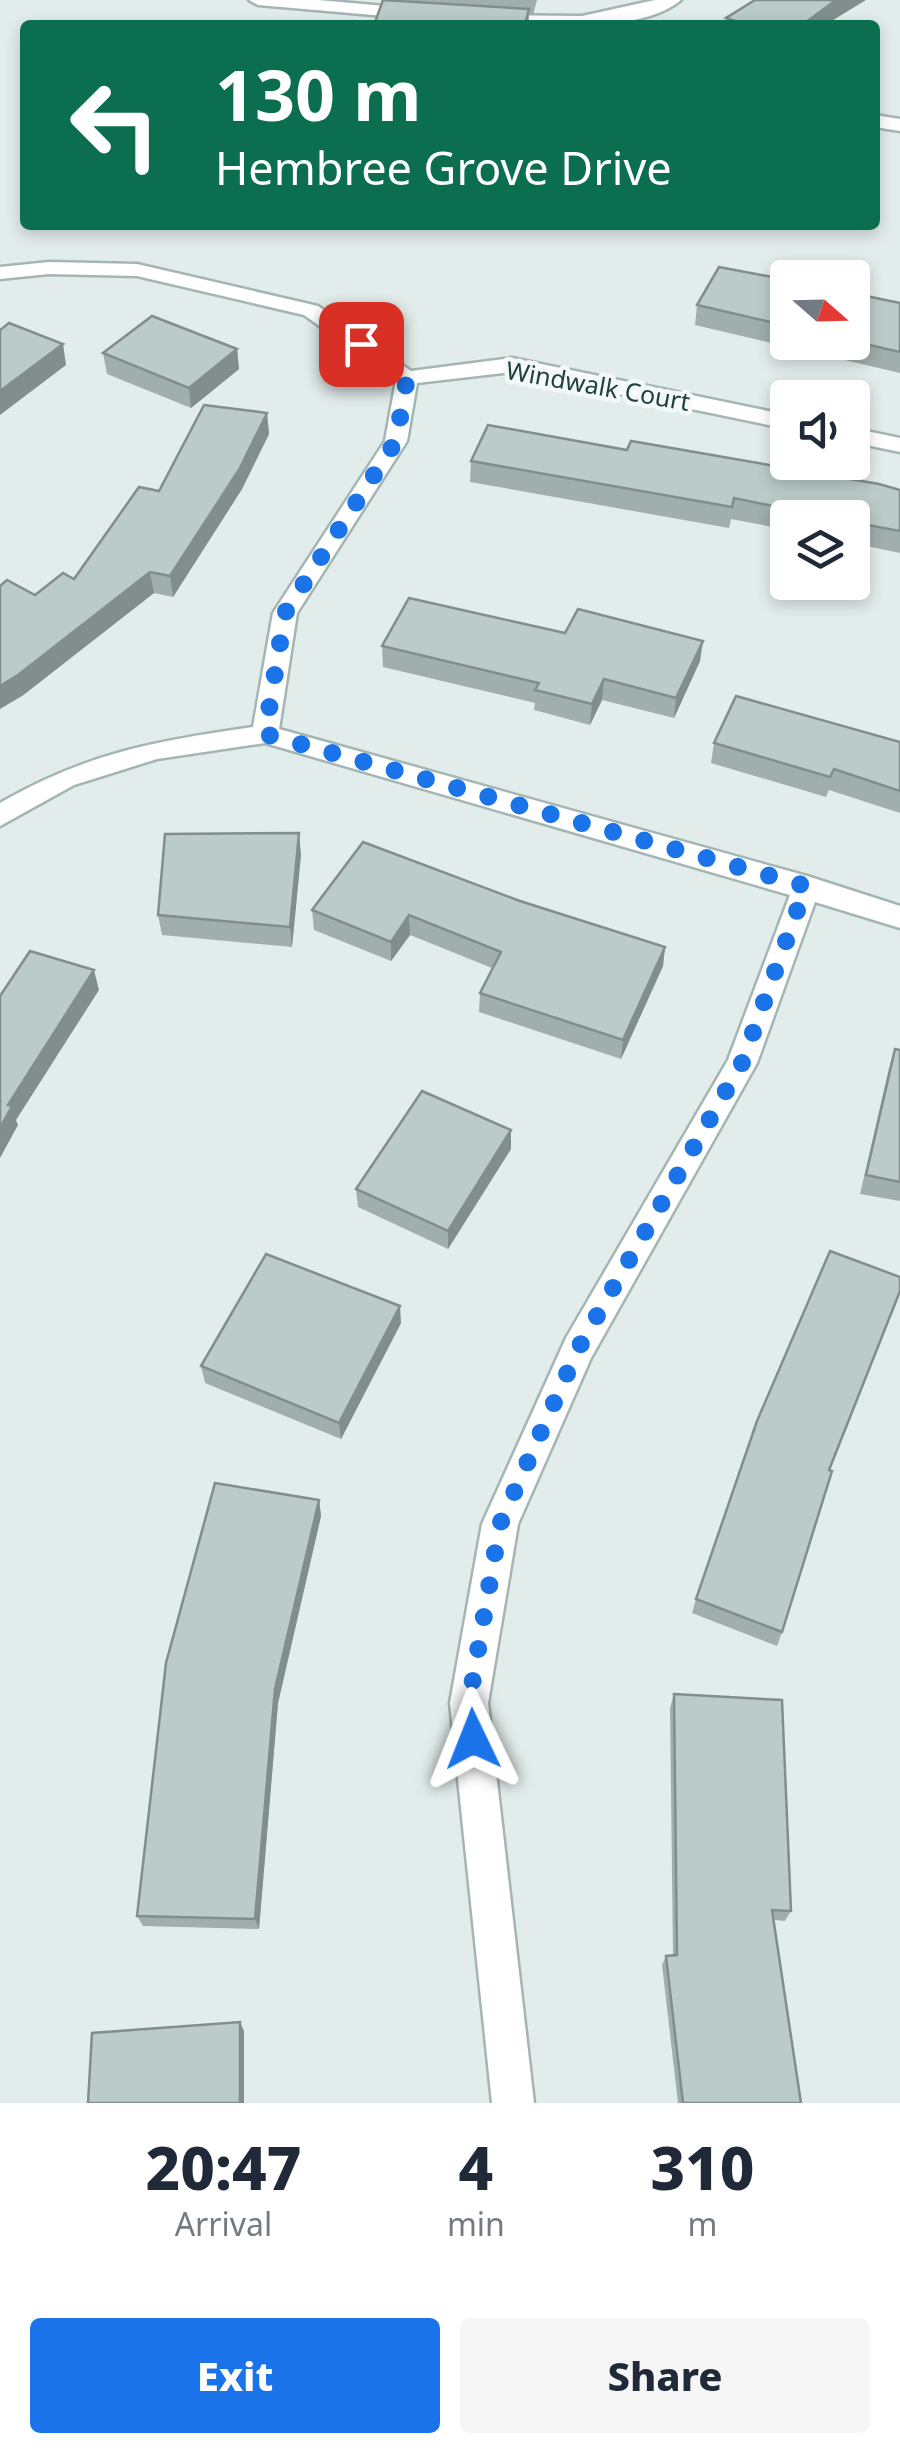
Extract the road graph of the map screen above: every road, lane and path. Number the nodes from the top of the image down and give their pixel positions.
1 (258, 0) edge
2 (672, 0) edge
3 (436, 15) edge
4 (476, 18) edge
5 (496, 20) edge
6 (633, 20) edge
7 (0, 272) edge
8 (407, 378) junction
9 (770, 418) edge
10 (870, 439) edge
11 (900, 445) edge
12 (265, 734) junction
13 (0, 816) edge
14 (806, 886) junction
15 (900, 917) edge
16 (513, 2103) edge

1 - 3 street
2 - 6 street
4 - 5 street
7 - 8 street
8 - 9 street, Windwalk Court
8 - 12 street
10 - 11 street
12 - 13 street
12 - 14 street
14 - 15 street
14 - 16 street

